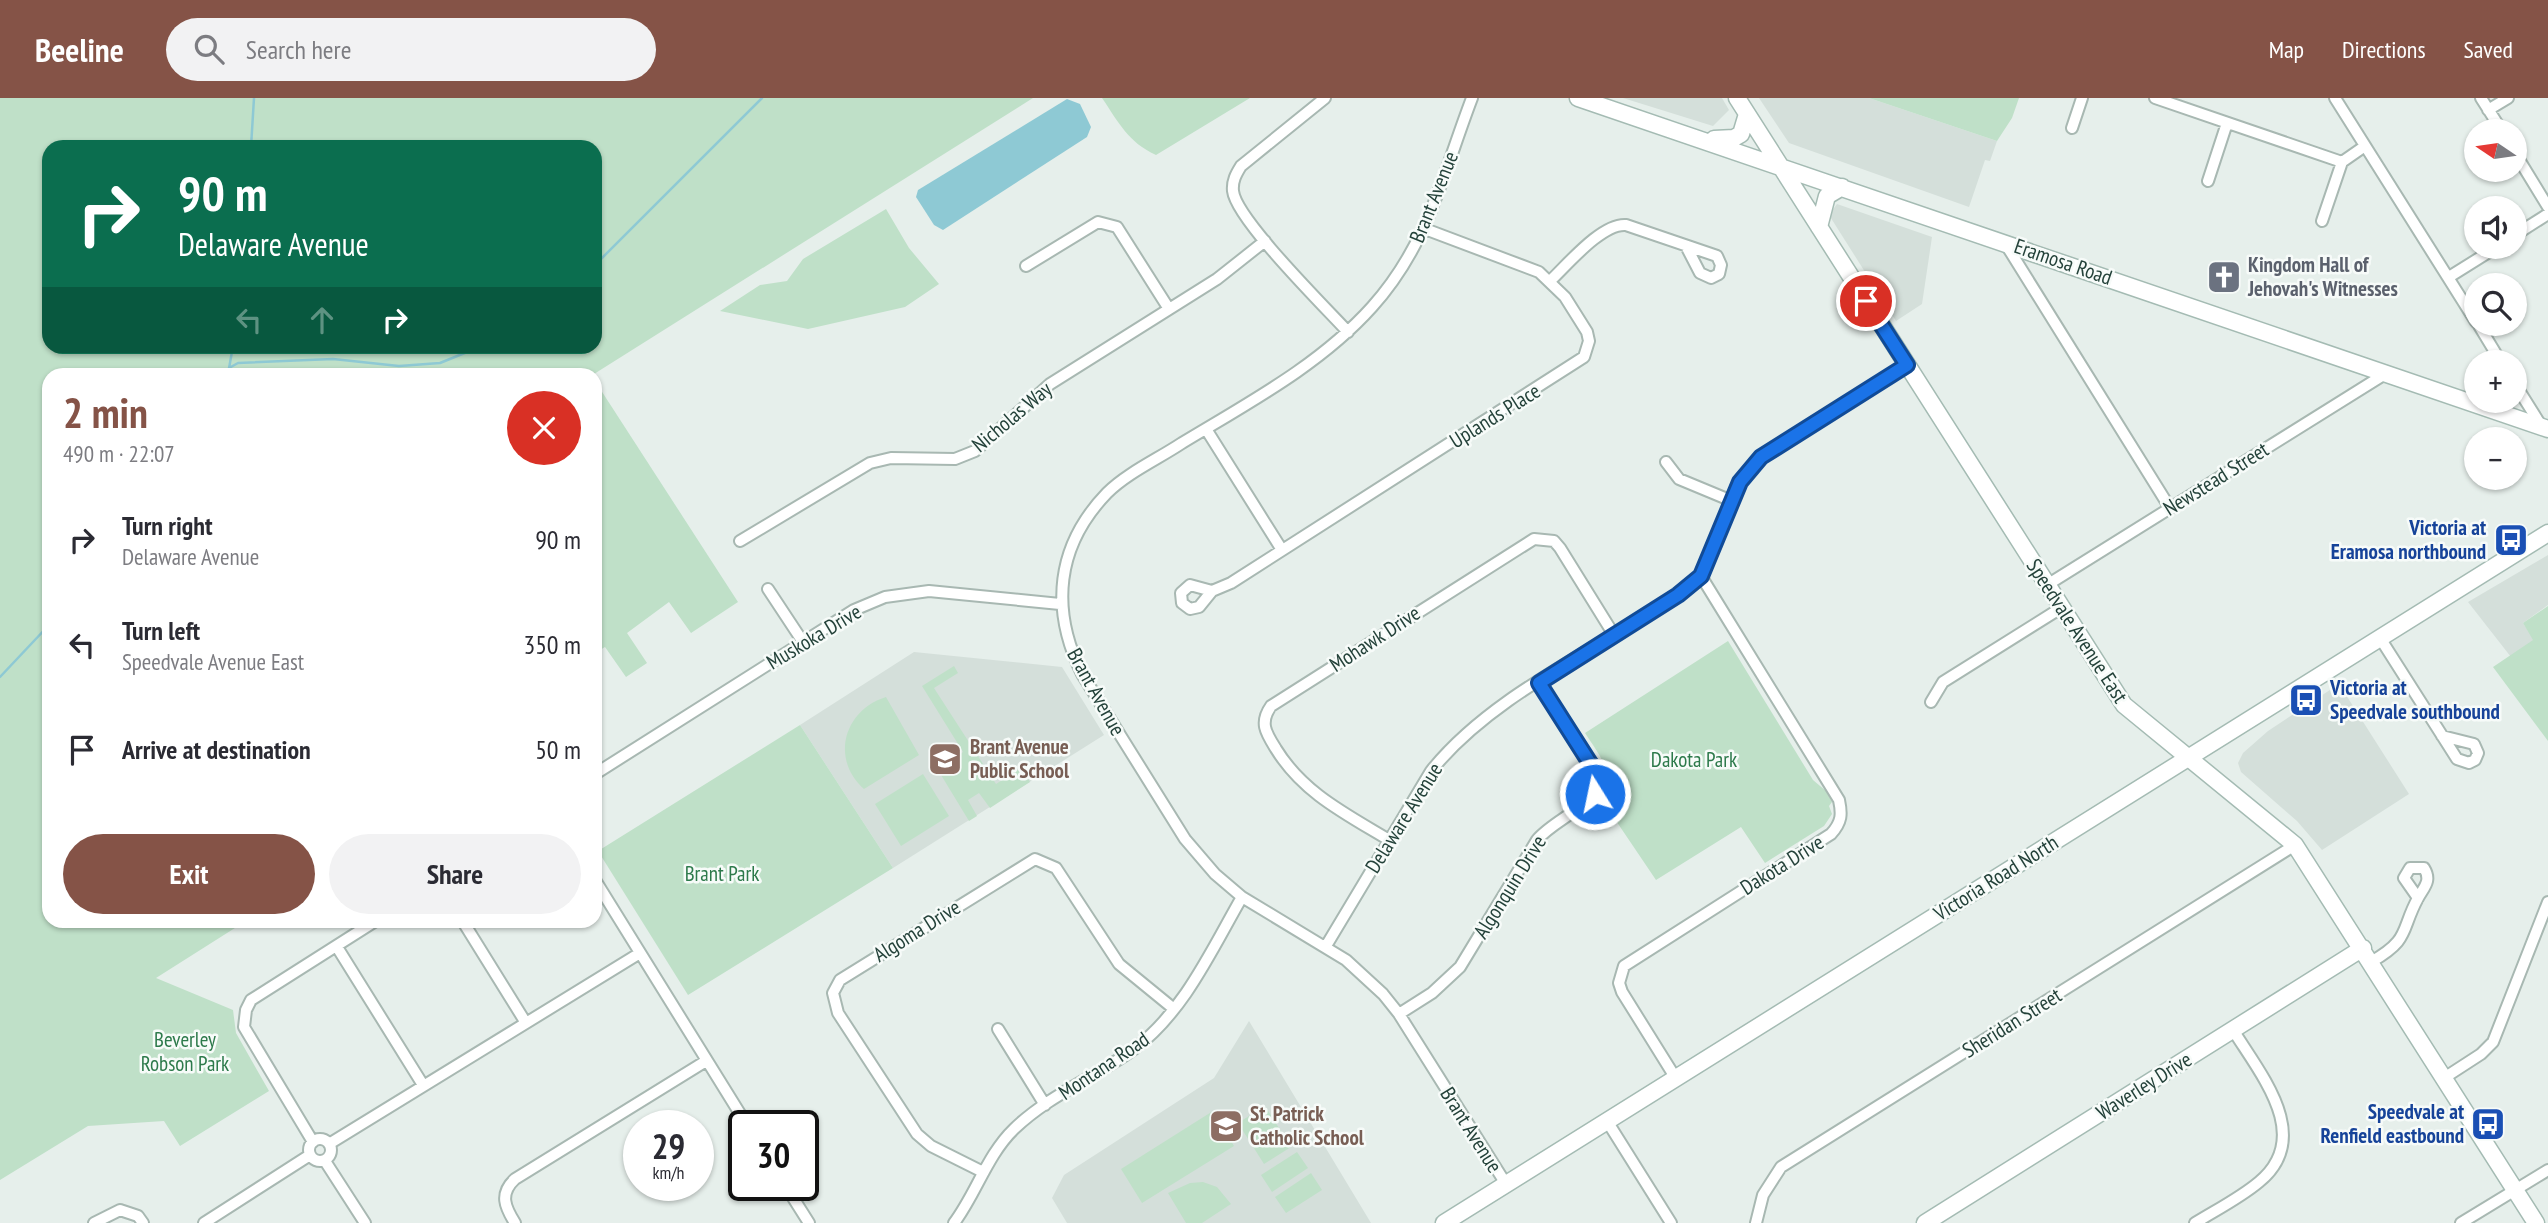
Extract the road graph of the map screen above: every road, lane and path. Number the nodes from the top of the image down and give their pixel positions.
1 (1325, 98) edge
2 (1472, 98) edge
3 (1578, 98) edge
4 (1737, 98) edge
5 (2082, 98) edge
6 (2155, 98) edge
7 (2335, 98) edge
8 (2481, 98) edge
9 (2508, 98) edge
10 (2488, 110) junction
11 (1747, 114) junction
12 (2494, 119) edge
13 (2227, 123) junction
14 (2072, 128) dead end
15 (1701, 139) junction
16 (2365, 146) junction
17 (2342, 162) junction
18 (1780, 166) junction
19 (2527, 173) edge
20 (2208, 181) dead end
21 (1842, 187) junction
22 (2548, 207) edge
23 (2548, 214) edge
24 (2322, 221) dead end
25 (1819, 227) junction
26 (2527, 227) edge
27 (1425, 229) junction
28 (1265, 240) junction
29 (2005, 242) junction
30 (1686, 246) dead end
31 (2478, 259) edge
32 (1026, 266) dead end
33 (2449, 277) junction
34 (1550, 281) junction
35 (2464, 302) edge
36 (1169, 309) junction
37 (1348, 332) junction
38 (1907, 365) junction
39 (2385, 374) junction
40 (2527, 402) edge
41 (2545, 428) edge
42 (1206, 429) junction
43 (1666, 462) dead end
44 (1732, 502) junction
45 (2171, 508) junction
46 (2548, 533) edge
47 (740, 541) dead end
48 (1282, 550) junction
49 (1701, 576) junction
50 (2047, 585) junction
51 (768, 589) dead end
52 (1212, 591) dead end
53 (1060, 604) junction
54 (2061, 608) junction
55 (1614, 635) junction
56 (2380, 638) junction
57 (803, 642) junction
58 (1539, 683) junction
59 (1931, 702) dead end
60 (2442, 736) dead end
61 (2186, 759) junction
62 (602, 770) edge
63 (1389, 840) junction
64 (2295, 845) junction
65 (602, 891) edge
66 (1242, 897) junction
67 (2418, 898) dead end
68 (2548, 902) edge
69 (365, 928) edge
70 (467, 928) edge
71 (1326, 946) junction
72 (337, 947) junction
73 (640, 953) junction
74 (2367, 955) junction
75 (1174, 1009) junction
76 (1399, 1014) junction
77 (526, 1023) junction
78 (998, 1029) dead end
79 (2233, 1030) junction
80 (706, 1061) junction
81 (1675, 1077) junction
82 (2444, 1078) junction
83 (424, 1085) junction
84 (1045, 1105) junction
85 (737, 1110) edge
86 (1607, 1121) junction
87 (313, 1142) junction
88 (330, 1144) junction
89 (310, 1155) junction
90 (326, 1161) junction
91 (2548, 1170) edge
92 (984, 1172) junction
93 (1506, 1184) junction
94 (2514, 1189) junction
95 (795, 1201) edge
96 (94, 1223) edge
97 (143, 1223) edge
98 (204, 1223) edge
99 (365, 1223) edge
100 (515, 1223) edge
101 (809, 1223) edge
102 (954, 1223) edge
103 (1444, 1223) edge
104 (1671, 1223) edge
105 (1756, 1223) edge
106 (1925, 1223) edge
107 (2195, 1223) edge
108 (2461, 1223) edge
109 (2536, 1223) edge

1 - 28 street
2 - 27 street, Brant Avenue
3 - 15 main road, Eramosa Road
4 - 11 main road, Speedvale Avenue East
5 - 14 street
6 - 13 street
7 - 16 street
8 - 10 street
9 - 10 street
10 - 12 street
11 - 15 main road
11 - 18 main road, Speedvale Avenue East
13 - 17 street
13 - 20 street
15 - 18 main road, Eramosa Road
16 - 17 street
16 - 33 street
17 - 24 street
18 - 21 main road, Eramosa Road
18 - 25 main road, Speedvale Avenue East
19 - 22 street
21 - 25 main road
21 - 29 main road, Eramosa Road
23 - 26 street
25 - 38 main road, Speedvale Avenue East
27 - 34 street, Uplands Place
27 - 37 street, Brant Avenue
28 - 36 street, Nicholas Way
28 - 37 street
29 - 39 main road, Eramosa Road
29 - 45 street
30 - 34 street
31 - 33 street
32 - 36 street
33 - 35 street
34 - 48 street, Uplands Place
36 - 47 street, Nicholas Way
37 - 42 street, Brant Avenue
38 - 44 street, Delaware Avenue
38 - 50 main road, Speedvale Avenue East
39 - 41 main road, Eramosa Road
39 - 45 street, Newstead Street
40 - 41 street
42 - 48 street
42 - 53 street, Brant Avenue
43 - 44 street
44 - 49 street, Delaware Avenue
45 - 50 street, Newstead Street
46 - 56 main road, Victoria Road North
48 - 52 street, Uplands Place
49 - 55 street, Delaware Avenue
49 - 81 street, Dakota Drive
50 - 54 main road, Speedvale Avenue East
51 - 57 street
53 - 57 street, Muskoka Drive
53 - 66 street, Brant Avenue
54 - 59 street
54 - 61 main road, Speedvale Avenue East
55 - 58 street, Delaware Avenue
55 - 63 street, Mohawk Drive
56 - 60 street
56 - 61 main road, Victoria Road North
57 - 62 street, Muskoka Drive
58 - 63 street, Delaware Avenue
58 - 76 street, Algonquin Drive
61 - 64 main road, Speedvale Avenue East
61 - 81 main road, Victoria Road North
63 - 71 street, Delaware Avenue
64 - 74 main road, Speedvale Avenue East
64 - 105 street, Sheridan Street
65 - 73 street
66 - 71 street, Brant Avenue
66 - 75 street, Montana Road
67 - 74 street
68 - 82 street
69 - 72 street
70 - 77 street
71 - 76 street, Brant Avenue
72 - 83 street
72 - 87 street
73 - 77 street
73 - 80 street
74 - 79 main road, Waverley Drive
74 - 82 main road, Speedvale Avenue East
75 - 84 street, Montana Road
75 - 92 street, Algoma Drive
76 - 93 street, Brant Avenue
77 - 83 street
78 - 84 street
79 - 106 main road, Waverley Drive
79 - 107 street
80 - 85 street
80 - 100 street
81 - 86 main road, Victoria Road North
82 - 94 main road, Speedvale Avenue East
83 - 88 street
84 - 92 street, Montana Road
86 - 93 main road, Victoria Road North
86 - 104 street
87 - 88 street
87 - 89 street
88 - 90 street
89 - 90 street
89 - 98 street
90 - 99 street
91 - 94 street
92 - 102 street, Montana Road
93 - 103 main road, Victoria Road North
94 - 108 street
94 - 109 main road, Speedvale Avenue East
95 - 101 street
96 - 97 street

